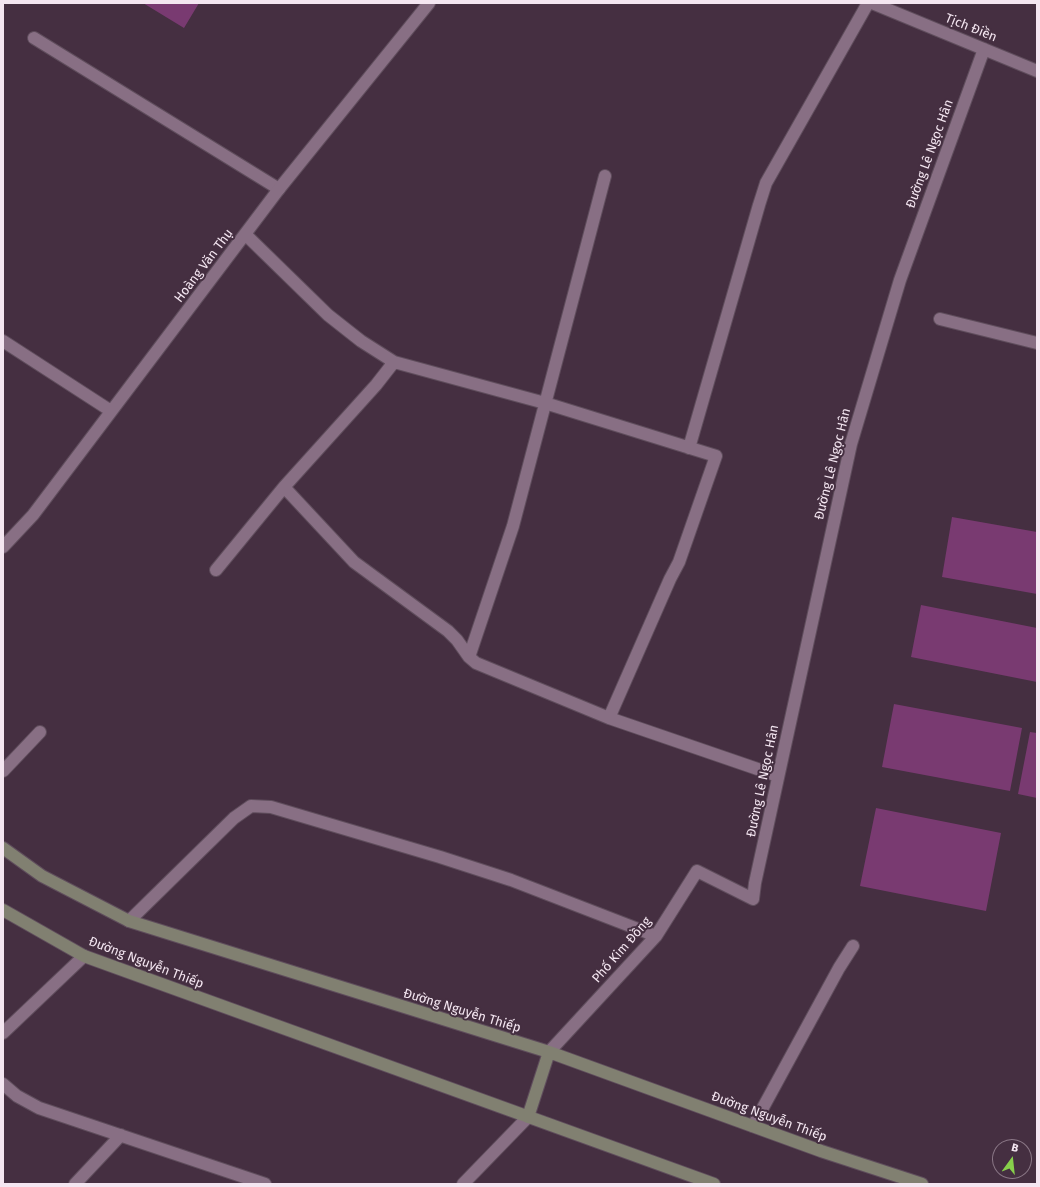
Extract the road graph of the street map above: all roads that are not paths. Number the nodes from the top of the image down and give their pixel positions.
1 (429, 3) edge
2 (868, 3) edge
3 (872, 3) edge
4 (34, 38) dead end
5 (984, 49) junction
6 (1037, 71) edge
7 (605, 176) dead end
8 (279, 188) junction
9 (245, 234) junction
10 (940, 319) dead end
11 (3, 341) edge
12 (1037, 343) edge
13 (394, 362) junction
14 (545, 403) junction
15 (111, 411) junction
16 (689, 448) junction
17 (284, 487) junction
18 (3, 547) edge
19 (216, 570) dead end
20 (469, 657) junction
21 (609, 718) junction
22 (40, 732) dead end
23 (3, 771) edge
24 (778, 776) junction
25 (3, 848) edge
26 (753, 899) joint
27 (3, 910) edge
28 (129, 921) junction
29 (656, 936) junction
30 (853, 946) dead end
31 (84, 956) junction
32 (3, 1033) edge
33 (549, 1052) junction
34 (3, 1084) edge
35 (528, 1117) junction
36 (753, 1126) junction
37 (121, 1135) junction
38 (233, 1179) edge
39 (75, 1184) edge
40 (265, 1184) edge
41 (463, 1184) edge
42 (714, 1184) edge
43 (922, 1184) edge

1 - 8 street, Hoàng Văn Thụ
2 - 16 street
3 - 5 street, Tịch Điền
4 - 8 street
5 - 6 street, Tịch Điền
5 - 24 street, Đường Lê Ngọc Hân
7 - 14 street
8 - 9 street, Hoàng Văn Thụ
9 - 13 street
9 - 15 street, Hoàng Văn Thụ
10 - 12 street
11 - 15 street
13 - 14 street
13 - 17 street
14 - 16 street
14 - 20 street
15 - 18 street, Hoàng Văn Thụ
16 - 21 street
17 - 19 street
17 - 20 street
20 - 21 street
21 - 24 street
22 - 23 street
24 - 26 street, Đường Lê Ngọc Hân
25 - 28 street, Đường Nguyễn Thiếp
26 - 29 street, Phố Kim Đồng
27 - 31 street, Đường Nguyễn Thiếp
28 - 29 street
28 - 33 street, Đường Nguyễn Thiếp
29 - 33 street, Phố Kim Đồng
30 - 36 street
31 - 32 street
31 - 35 street, Đường Nguyễn Thiếp
33 - 35 street
33 - 36 street, Đường Nguyễn Thiếp
34 - 37 street
35 - 41 street
35 - 42 street, Đường Nguyễn Thiếp
36 - 43 street, Đường Nguyễn Thiếp
37 - 38 street
37 - 39 street
38 - 40 street

